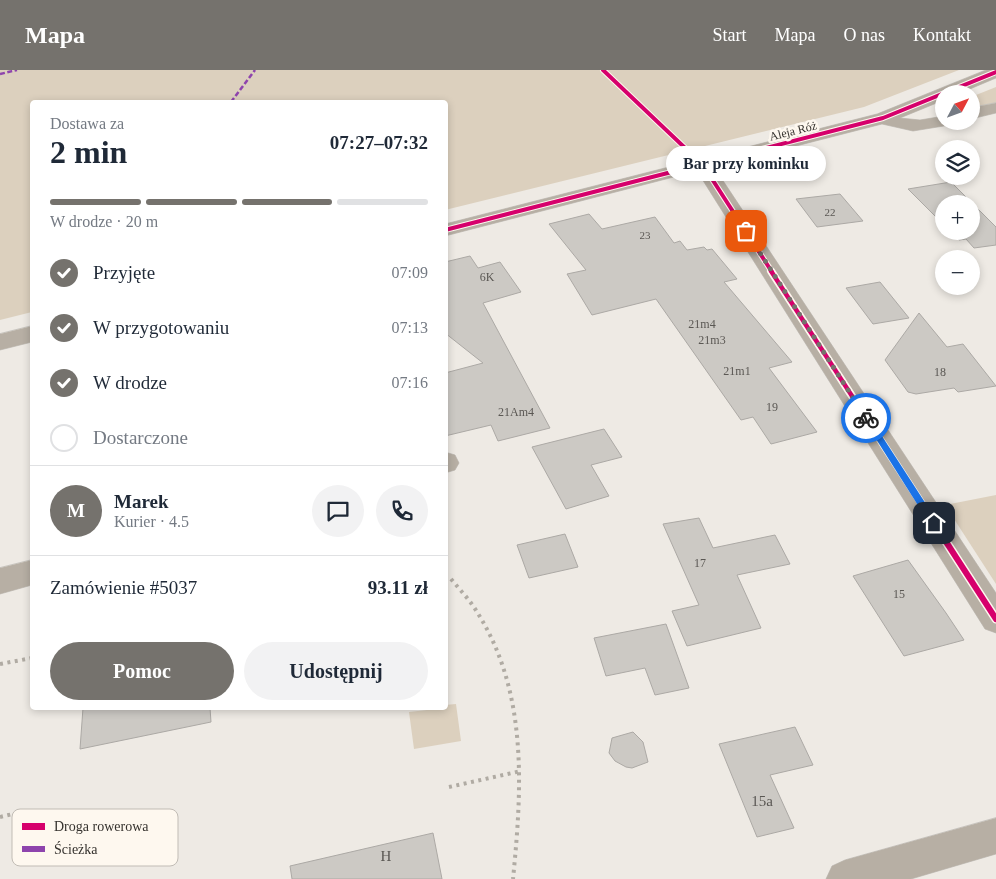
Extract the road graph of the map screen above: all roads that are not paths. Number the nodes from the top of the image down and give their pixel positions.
1 (996, 72) edge
2 (996, 108) edge
3 (980, 112) edge
4 (883, 118) junction
5 (935, 123) edge
6 (703, 164) junction
7 (448, 229) edge
8 (30, 334) edge
9 (0, 342) edge
10 (30, 574) edge
11 (0, 581) edge
12 (996, 619) edge
13 (996, 836) edge
14 (845, 879) edge

1 - 4 street, Aleja Róż
2 - 3 street
4 - 5 street
4 - 6 street, Aleja Róż
6 - 7 street, Aleja Róż
6 - 12 street
8 - 9 street
10 - 11 street
13 - 14 street

